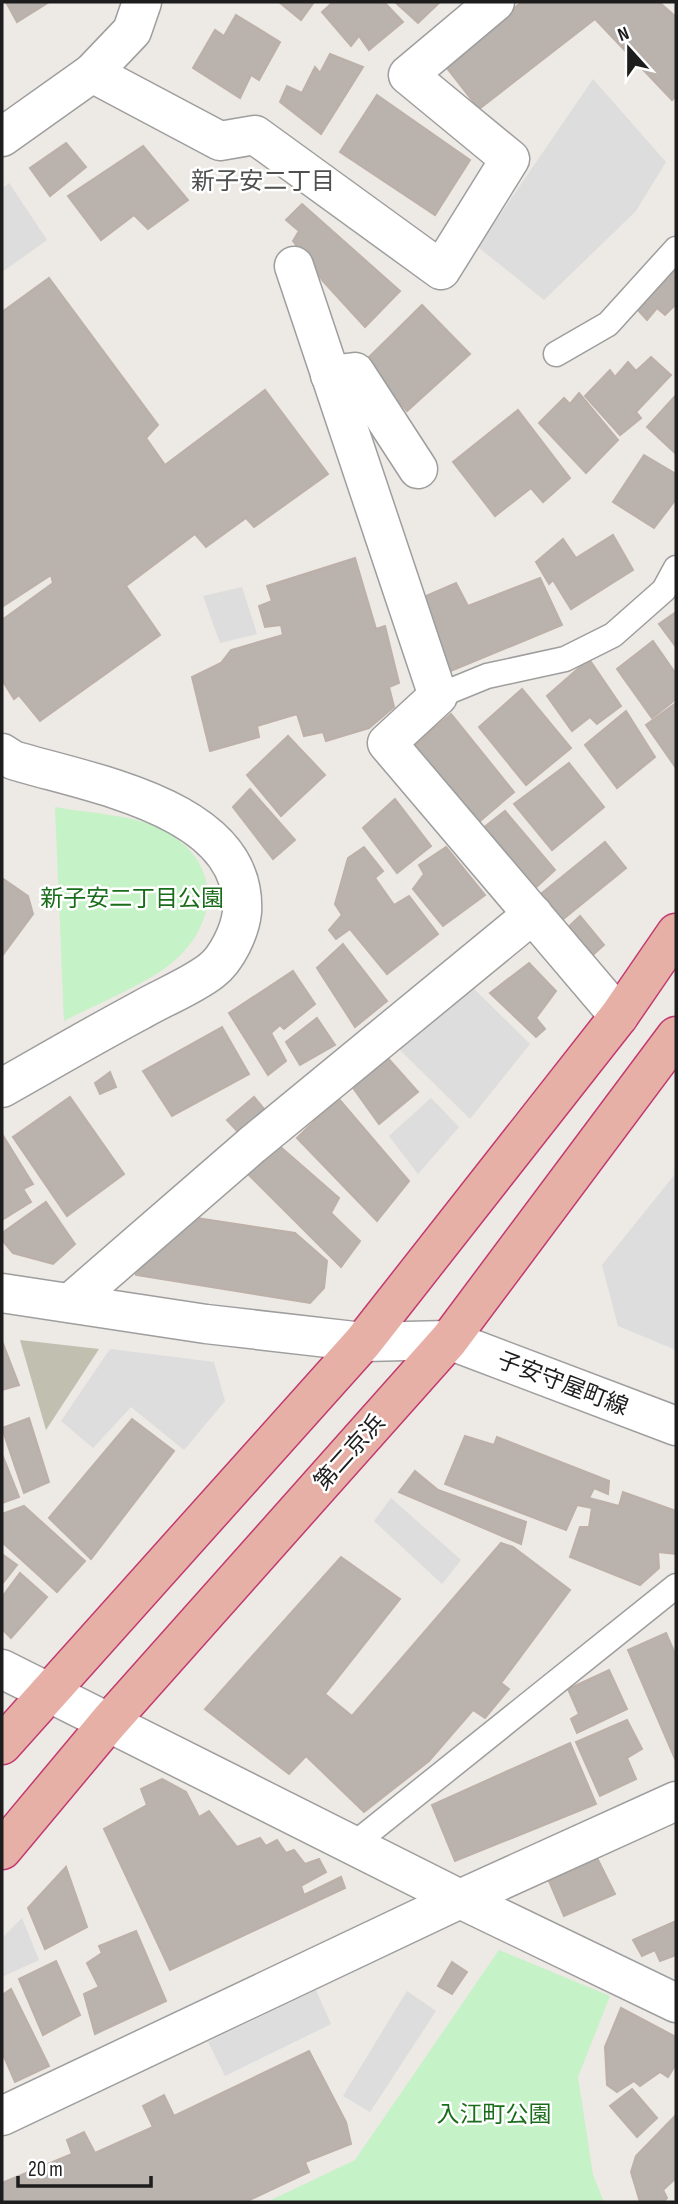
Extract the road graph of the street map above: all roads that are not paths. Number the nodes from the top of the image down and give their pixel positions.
1 (142, 2) edge
2 (495, 2) edge
3 (92, 73) junction
4 (2, 137) edge
5 (676, 249) edge
6 (294, 266) dead end
7 (555, 354) dead end
8 (330, 375) junction
9 (418, 469) dead end
10 (676, 568) edge
11 (438, 696) junction
12 (2, 753) edge
13 (533, 914) junction
14 (676, 933) edge
15 (619, 1016) junction
16 (674, 1043) edge
17 (2, 1088) edge
18 (2, 1293) edge
19 (70, 1303) junction
20 (449, 1340) junction
21 (363, 1342) junction
22 (676, 1426) edge
23 (676, 1586) edge
24 (2, 1670) edge
25 (47, 1691) junction
26 (109, 1722) junction
27 (2, 1745) edge
28 (676, 1801) edge
29 (353, 1845) junction
30 (2, 1850) edge
31 (460, 1899) junction
32 (676, 2003) edge
33 (2, 2116) edge

1 - 3 street
2 - 3 street
3 - 4 street
5 - 7 lane
6 - 8 street
8 - 9 street
8 - 11 street
10 - 11 lane
11 - 13 street
12 - 17 street
13 - 15 street
13 - 19 street
14 - 15 highway
15 - 21 highway
16 - 20 highway, 第二京浜
18 - 19 street
19 - 21 street
20 - 21 street
20 - 22 street, 子安守屋町線
20 - 26 highway, 第二京浜
21 - 25 highway
23 - 29 lane
24 - 25 street
25 - 26 street
25 - 27 highway
26 - 29 street
26 - 30 highway, 第二京浜
28 - 31 street
29 - 31 street
31 - 32 street
31 - 33 street

